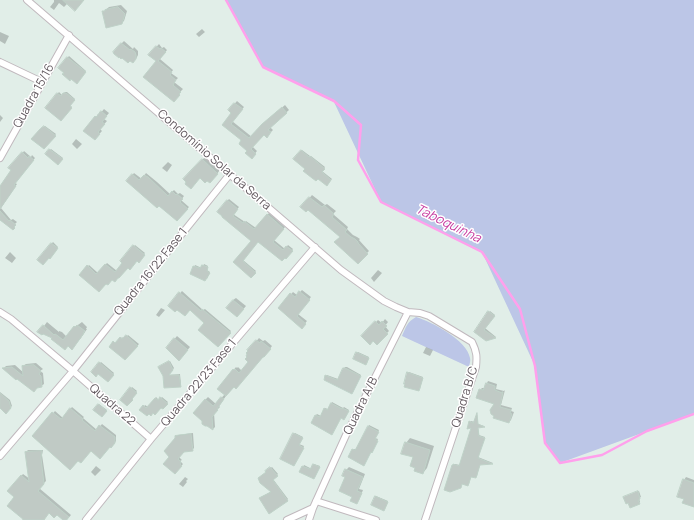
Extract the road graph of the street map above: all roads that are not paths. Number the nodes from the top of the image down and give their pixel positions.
1 (27, 0) edge
2 (68, 35) junction
3 (0, 62) edge
4 (42, 82) junction
5 (0, 158) edge
6 (230, 174) junction
7 (315, 247) junction
8 (0, 312) edge
9 (408, 312) junction
10 (73, 371) junction
11 (151, 440) junction
12 (0, 456) edge
13 (316, 500) junction
14 (313, 508) junction
15 (86, 520) edge
16 (287, 520) edge
17 (309, 520) edge
18 (376, 520) edge
19 (424, 520) edge

1 - 2 street, Condomínio Solar da Serra
2 - 4 street, Quadra 15/16
2 - 6 street, Condomínio Solar da Serra
3 - 4 street
4 - 5 street, Quadra 15/16
6 - 7 street, Condomínio Solar da Serra
6 - 10 street, Quadra 16/22 Fase 1
7 - 9 street, Condomínio Solar da Serra
7 - 11 street, Quadra 22/23 Fase 1
8 - 10 street, Quadra 22
9 - 13 street, Quadra A/B
9 - 19 street, Quadra B/C
10 - 11 street, Quadra 22
10 - 12 street, Quadra 16/22 Fase 1
11 - 15 street, Quadra 22/23 Fase 1
13 - 14 street, Quadra A/B
13 - 18 street
14 - 16 street
14 - 17 street, Quadra A/B

